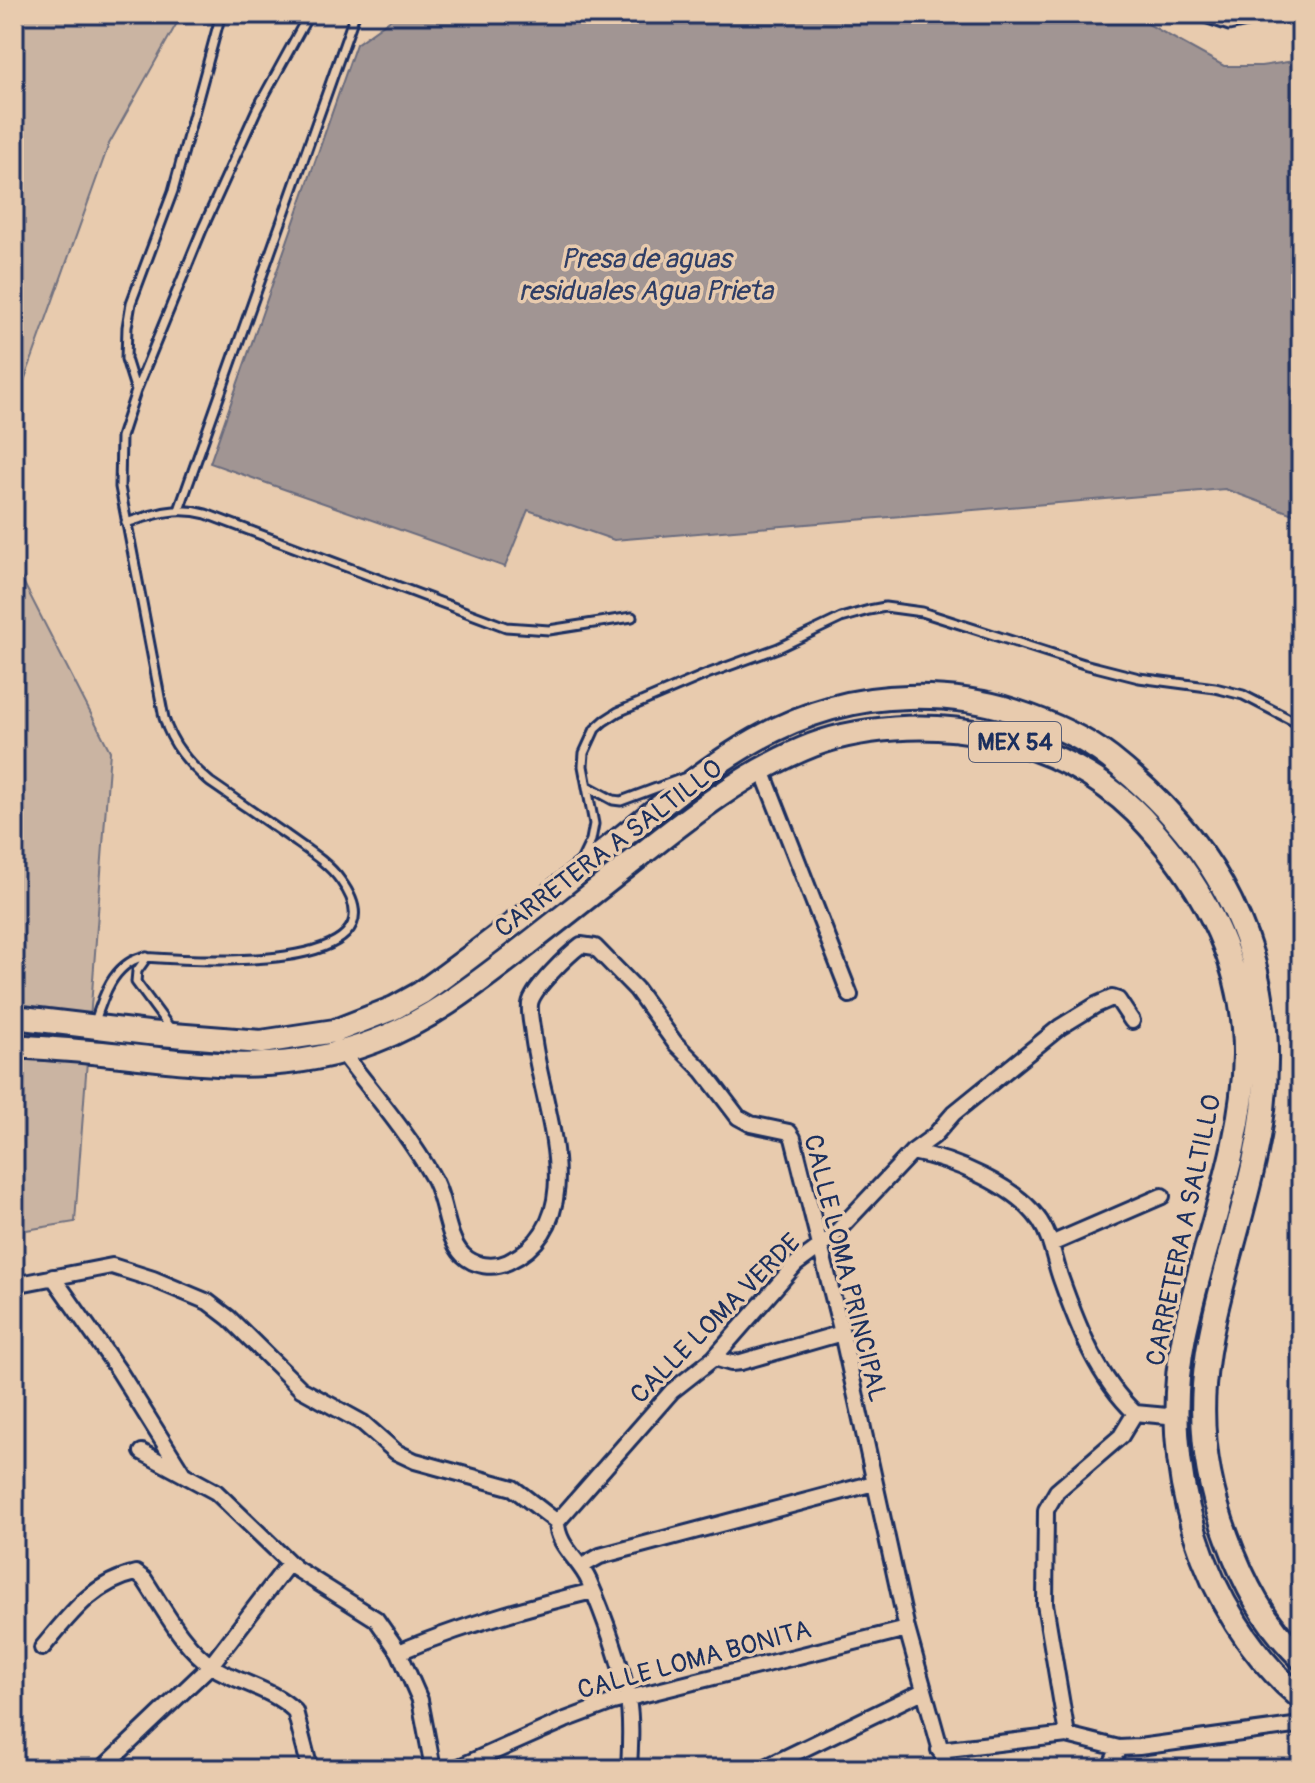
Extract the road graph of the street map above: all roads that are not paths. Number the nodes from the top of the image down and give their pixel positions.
1 (221, 14) edge
2 (309, 14) edge
3 (355, 14) edge
4 (1193, 14) edge
5 (1284, 14) edge
6 (136, 391) junction
7 (179, 510) junction
8 (126, 523) junction
9 (632, 617) dead end
10 (1301, 725) edge
11 (762, 770) junction
12 (702, 772) junction
13 (589, 787) junction
14 (574, 875) junction
15 (147, 957) junction
16 (850, 995) dead end
17 (14, 1017) edge
18 (1132, 1021) dead end
19 (93, 1026) junction
20 (177, 1036) junction
21 (14, 1046) edge
22 (342, 1052) junction
23 (912, 1152) junction
24 (1162, 1196) dead end
25 (1051, 1244) junction
26 (819, 1248) junction
27 (53, 1277) junction
28 (14, 1285) edge
29 (842, 1333) junction
30 (714, 1358) junction
31 (1135, 1413) junction
32 (1178, 1417) junction
33 (142, 1452) dead end
34 (182, 1472) junction
35 (874, 1483) junction
36 (557, 1522) junction
37 (289, 1563) junction
38 (582, 1566) junction
39 (593, 1591) junction
40 (907, 1629) junction
41 (42, 1648) dead end
42 (399, 1652) junction
43 (1301, 1658) edge
44 (211, 1665) junction
45 (923, 1691) junction
46 (1301, 1698) edge
47 (628, 1699) junction
48 (1301, 1725) edge
49 (1067, 1735) junction
50 (1119, 1748) junction
51 (939, 1750) junction
52 (102, 1769) edge
53 (310, 1769) edge
54 (436, 1769) edge
55 (455, 1769) edge
56 (629, 1769) edge
57 (762, 1769) edge
58 (946, 1769) edge
59 (1109, 1769) edge

1 - 6 lane
2 - 6 lane
3 - 7 lane
4 - 5 lane
6 - 8 lane
7 - 8 lane
7 - 9 lane
8 - 15 lane
10 - 13 lane
11 - 16 street
11 - 22 main road, CARRETERA A SALTILLO / MEX 54
11 - 32 main road, CARRETERA A SALTILLO / MEX 54
12 - 13 lane
12 - 14 main road, CARRETERA A SALTILLO / MEX 54
12 - 43 main road, CARRETERA A SALTILLO / MEX 54
13 - 14 lane
14 - 20 main road, CARRETERA A SALTILLO / MEX 54
15 - 19 lane
15 - 20 lane
17 - 19 main road, CARRETERA A SALTILLO / MEX 54
18 - 23 street, CALLE LOMA VERDE
19 - 20 main road, CARRETERA A SALTILLO / MEX 54
21 - 22 main road, CARRETERA A SALTILLO / MEX 54
22 - 26 street, CALLE LOMA PRINCIPAL
23 - 25 street
23 - 26 street, CALLE LOMA VERDE
24 - 25 street
25 - 31 street
26 - 29 street, CALLE LOMA PRINCIPAL
26 - 30 street, CALLE LOMA VERDE
27 - 28 street
27 - 34 street
27 - 36 street
29 - 30 street
29 - 35 street, CALLE LOMA PRINCIPAL
30 - 36 street, CALLE LOMA VERDE
31 - 32 street
31 - 49 street
32 - 46 main road, CARRETERA A SALTILLO / MEX 54
33 - 34 street
34 - 37 street
35 - 38 street
35 - 40 street, CALLE LOMA PRINCIPAL
36 - 38 street
37 - 42 street
37 - 44 street
38 - 39 street
39 - 42 street
39 - 47 street
40 - 45 street, CALLE LOMA PRINCIPAL
40 - 47 street, CALLE LOMA BONITA
41 - 44 street
42 - 54 street
44 - 52 street
44 - 53 street
45 - 51 street, CALLE LOMA PRINCIPAL
45 - 57 street
47 - 55 street, CALLE LOMA BONITA
47 - 56 street
48 - 50 street
49 - 50 street
49 - 51 street
50 - 59 street
51 - 58 street, CALLE LOMA PRINCIPAL

